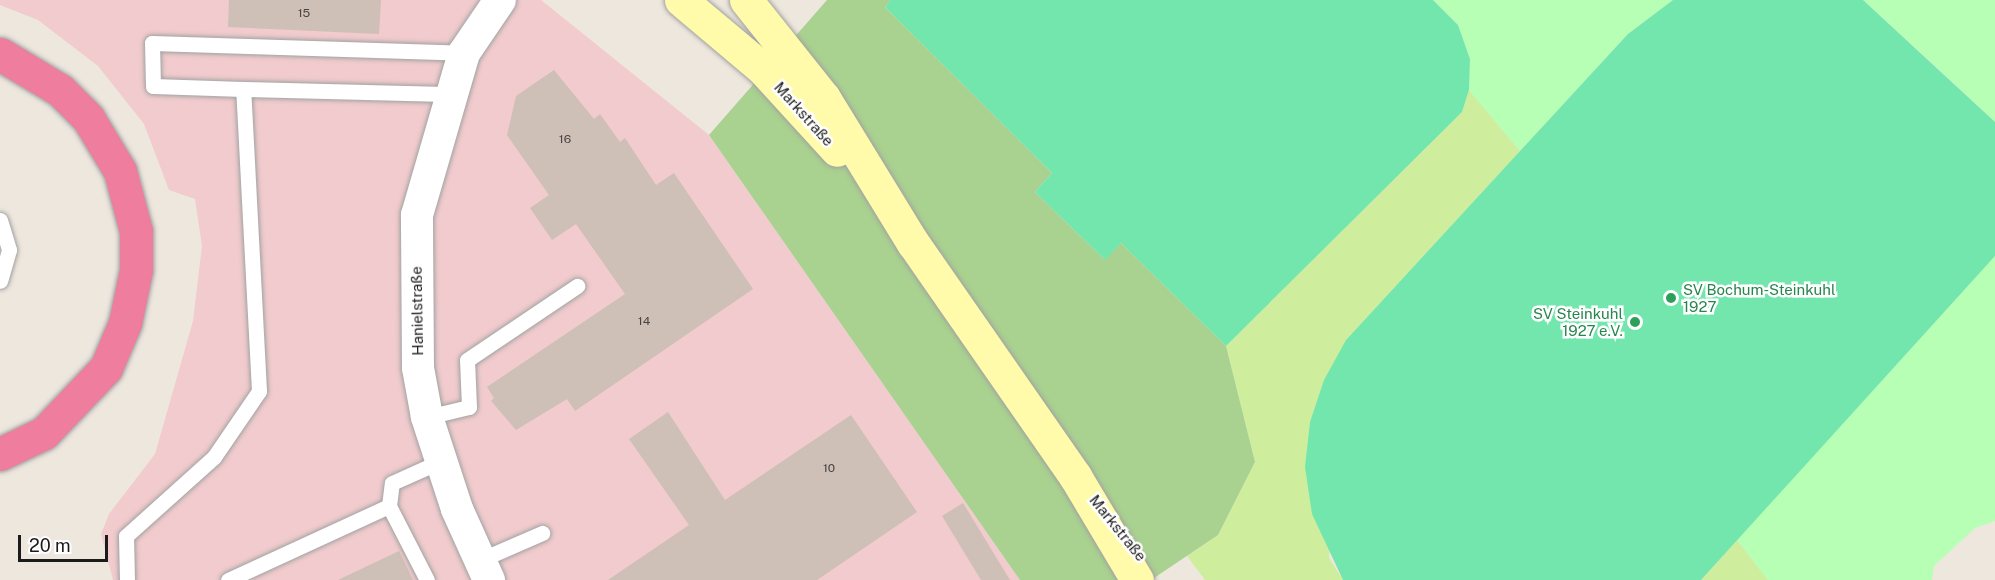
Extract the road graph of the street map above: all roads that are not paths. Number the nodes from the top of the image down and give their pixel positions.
1 (476, 0) edge
2 (500, 0) edge
3 (681, 0) edge
4 (747, 0) edge
5 (468, 45) junction
6 (0, 54) edge
7 (243, 89) junction
8 (449, 94) junction
9 (0, 220) edge
10 (914, 243) junction
11 (0, 281) edge
12 (577, 286) dead end
13 (427, 417) junction
14 (0, 454) edge
15 (439, 462) junction
16 (1075, 476) junction
17 (389, 506) junction
18 (542, 533) dead end
19 (485, 570) edge
20 (127, 580) edge
21 (228, 580) edge
22 (427, 580) edge
23 (1137, 580) edge
24 (1161, 580) edge

1 - 5 street, Hanielstraße
2 - 5 street, Hanielstraße
3 - 10 main road, Markstraße
4 - 10 main road, Markstraße
5 - 7 lane
5 - 8 street, Hanielstraße
6 - 14 highway
7 - 8 lane
7 - 20 lane
8 - 13 street, Hanielstraße
9 - 11 lane
10 - 16 main road, Markstraße
12 - 13 lane
13 - 15 street, Hanielstraße
15 - 17 lane
15 - 19 street, Hanielstraße
16 - 23 main road, Markstraße
16 - 24 main road, Markstraße
17 - 21 lane
17 - 22 lane
18 - 19 lane

